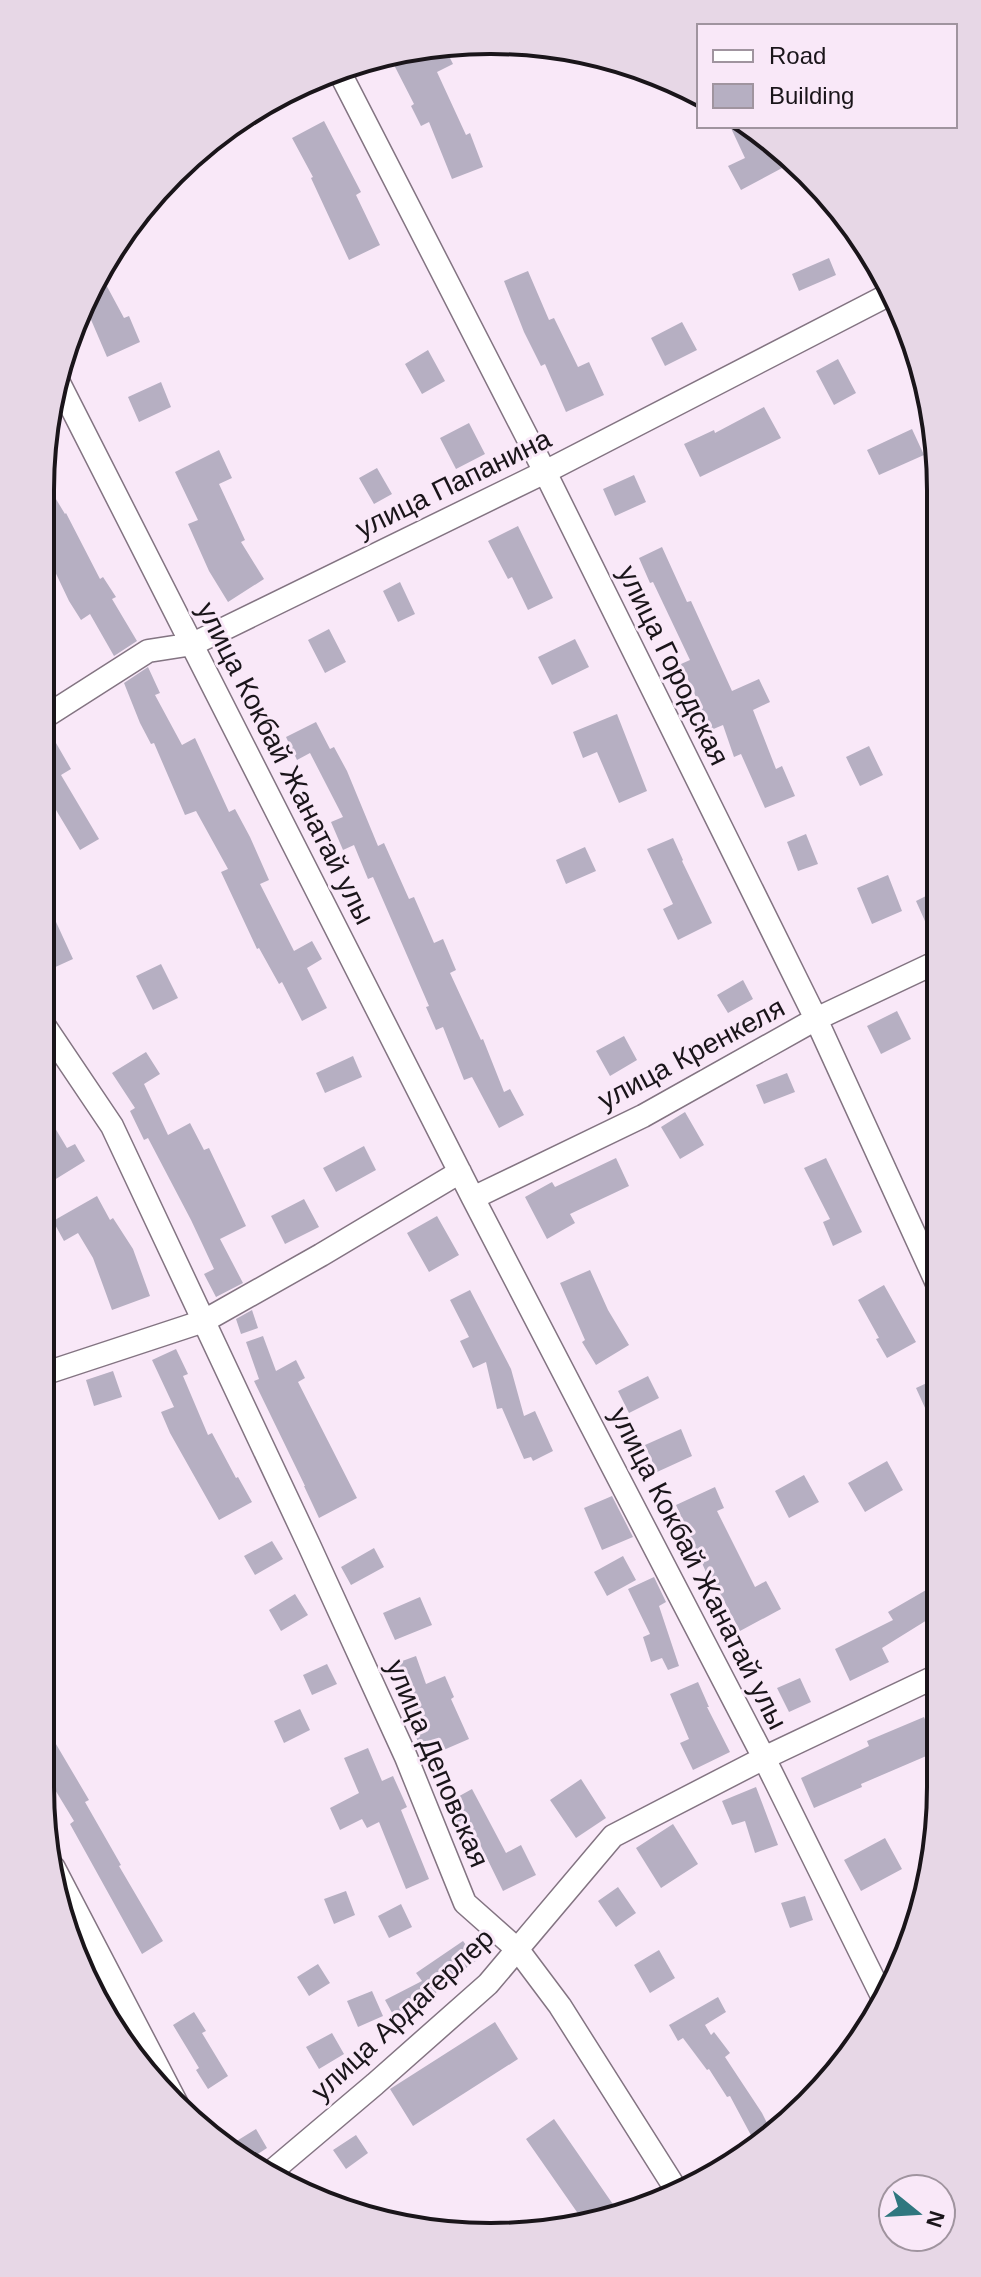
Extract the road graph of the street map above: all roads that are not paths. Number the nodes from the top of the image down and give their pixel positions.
1 (343, 79) edge
2 (882, 298) edge
3 (65, 394) edge
4 (545, 472) junction
5 (193, 644) junction
6 (54, 711) edge
7 (927, 967) edge
8 (816, 1019) junction
9 (54, 1040) edge
10 (460, 1172) junction
11 (473, 1198) junction
12 (927, 1262) edge
13 (204, 1321) junction
14 (54, 1370) edge
15 (927, 1681) edge
16 (764, 1758) junction
17 (68, 1895) edge
18 (518, 1950) junction
19 (878, 1988) edge
20 (160, 2072) edge
21 (276, 2167) edge
22 (672, 2183) edge

1 - 4 street, улица Городская
2 - 4 street, улица Папанина
3 - 5 street, улица Кокбай Жанатай улы
4 - 5 street, улица Папанина
4 - 8 street, улица Городская
5 - 6 street, улица Папанина
5 - 10 street, улица Кокбай Жанатай улы
7 - 8 street, улица Кренкеля
8 - 11 street, улица Кренкеля
8 - 12 street, улица Городская
9 - 13 street, улица Деповская
10 - 11 street, улица Кокбай Жанатай улы
10 - 13 street
11 - 16 street, улица Кокбай Жанатай улы
13 - 14 street
13 - 18 street, улица Деповская
15 - 16 street, улица Ардагерлер
16 - 18 street, улица Ардагерлер
16 - 19 street, улица Кокбай Жанатай улы
17 - 20 street
18 - 21 street, улица Ардагерлер
18 - 22 street, улица Деповская

